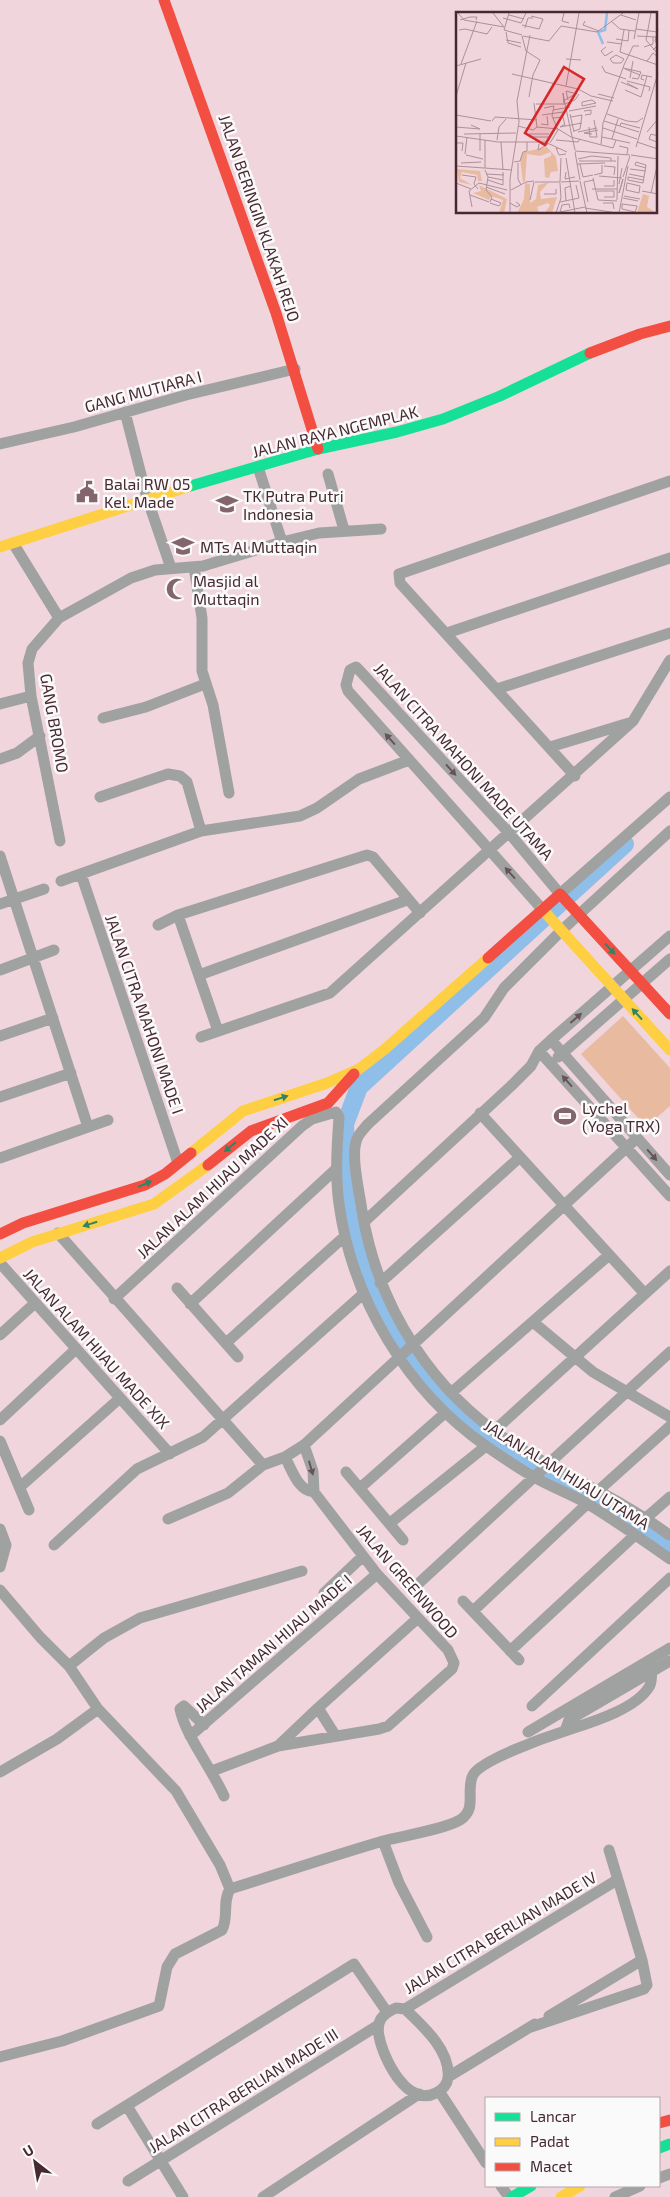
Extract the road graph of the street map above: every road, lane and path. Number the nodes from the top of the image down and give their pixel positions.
1 (164, 0) edge
2 (670, 326) edge
3 (295, 369) junction
4 (124, 412) junction
5 (0, 444) edge
6 (318, 449) junction
7 (258, 467) junction
8 (328, 474) dead end
9 (670, 481) edge
10 (148, 498) junction
11 (381, 529) dead end
12 (344, 530) junction
13 (282, 542) junction
14 (13, 543) junction
15 (0, 548) edge
16 (670, 558) edge
17 (194, 567) junction
18 (171, 568) junction
19 (59, 618) junction
20 (447, 633) junction
21 (670, 633) edge
22 (670, 660) edge
23 (205, 684) junction
24 (496, 689) junction
25 (31, 696) junction
26 (0, 704) edge
27 (103, 718) dead end
28 (633, 721) junction
29 (40, 736) junction
30 (550, 747) junction
31 (0, 759) edge
32 (409, 760) junction
33 (575, 776) junction
34 (229, 794) dead end
35 (100, 797) dead end
36 (670, 797) edge
37 (201, 831) junction
38 (670, 831) edge
39 (510, 834) junction
40 (60, 841) dead end
41 (490, 851) junction
42 (0, 856) edge
43 (81, 874) junction
44 (61, 881) dead end
45 (44, 889) dead end
46 (562, 896) junction
47 (15, 899) junction
48 (407, 900) junction
49 (0, 904) edge
50 (545, 912) junction
51 (420, 913) junction
52 (578, 913) junction
53 (178, 915) junction
54 (158, 925) dead end
55 (560, 929) junction
56 (670, 936) edge
57 (54, 950) dead end
58 (34, 958) junction
59 (670, 959) edge
60 (0, 970) edge
61 (630, 970) junction
62 (199, 975) junction
63 (642, 984) junction
64 (612, 986) junction
65 (624, 999) junction
66 (670, 1014) edge
67 (53, 1018) junction
68 (218, 1031) junction
69 (0, 1036) edge
70 (201, 1037) dead end
71 (551, 1040) junction
72 (670, 1050) edge
73 (539, 1051) junction
74 (562, 1053) junction
75 (550, 1063) junction
76 (531, 1066) junction
77 (359, 1069) junction
78 (71, 1073) junction
79 (327, 1083) junction
80 (0, 1097) edge
81 (334, 1097) junction
82 (480, 1113) junction
83 (338, 1115) joint
84 (108, 1120) dead end
85 (88, 1127) junction
86 (637, 1138) junction
87 (626, 1148) junction
88 (520, 1157) junction
89 (0, 1158) edge
90 (178, 1164) junction
91 (336, 1169) junction
92 (670, 1175) edge
93 (670, 1196) edge
94 (564, 1206) junction
95 (364, 1222) junction
96 (0, 1234) edge
97 (58, 1234) junction
98 (345, 1236) junction
99 (609, 1255) junction
100 (0, 1258) edge
101 (0, 1263) edge
102 (670, 1271) edge
103 (380, 1283) junction
104 (177, 1288) dead end
105 (363, 1294) junction
106 (645, 1294) junction
107 (114, 1299) junction
108 (35, 1303) junction
109 (190, 1304) junction
110 (533, 1322) junction
111 (0, 1335) edge
112 (226, 1343) junction
113 (76, 1349) junction
114 (406, 1349) junction
115 (670, 1352) edge
116 (238, 1357) dead end
117 (575, 1358) junction
118 (625, 1392) junction
119 (451, 1393) junction
120 (120, 1398) junction
121 (445, 1413) junction
122 (670, 1417) edge
123 (0, 1420) edge
124 (224, 1420) junction
125 (670, 1426) edge
126 (495, 1430) junction
127 (0, 1441) edge
128 (304, 1445) junction
129 (486, 1446) junction
130 (170, 1454) junction
131 (285, 1457) junction
132 (547, 1464) junction
133 (263, 1465) junction
134 (346, 1472) dead end
135 (536, 1476) junction
136 (20, 1487) junction
137 (360, 1488) junction
138 (599, 1490) junction
139 (314, 1492) junction
140 (670, 1496) edge
141 (587, 1504) junction
142 (29, 1510) dead end
143 (646, 1518) junction
144 (168, 1519) dead end
145 (390, 1523) junction
146 (0, 1529) edge
147 (635, 1535) junction
148 (669, 1535) edge
149 (403, 1540) dead end
150 (54, 1545) dead end
151 (362, 1557) junction
152 (670, 1559) edge
153 (0, 1566) edge
154 (302, 1571) dead end
155 (377, 1574) junction
156 (670, 1578) edge
157 (419, 1583) dead end
158 (0, 1590) edge
159 (324, 1593) dead end
160 (463, 1601) dead end
161 (472, 1611) junction
162 (418, 1618) junction
163 (670, 1648) edge
164 (510, 1651) junction
165 (519, 1660) dead end
166 (670, 1661) edge
167 (69, 1666) junction
168 (652, 1672) junction
169 (532, 1706) dead end
170 (318, 1708) junction
171 (98, 1709) junction
172 (204, 1724) junction
173 (565, 1731) junction
174 (528, 1732) dead end
175 (336, 1735) junction
176 (190, 1736) junction
177 (278, 1746) junction
178 (212, 1771) junction
179 (0, 1772) edge
180 (224, 1796) dead end
181 (383, 1841) junction
182 (609, 1850) dead end
183 (617, 1880) junction
184 (230, 1889) junction
185 (427, 1937) dead end
186 (642, 1960) junction
187 (405, 2009) junction
188 (387, 2012) junction
189 (377, 2026) junction
190 (530, 2027) junction
191 (0, 2058) edge
192 (448, 2077) junction
193 (439, 2092) junction
194 (419, 2094) junction
195 (127, 2106) junction
196 (97, 2124) dead end
197 (161, 2160) junction
198 (485, 2161) edge
199 (128, 2181) dead end
200 (502, 2187) edge
201 (529, 2187) edge
202 (578, 2187) edge
203 (638, 2187) edge
204 (183, 2197) edge
205 (263, 2197) edge
206 (510, 2197) edge
207 (561, 2197) edge
208 (615, 2197) edge

1 - 3 main road, JALAN BERINGIN KLAKAH REJO
2 - 6 main road, JALAN RAYA NGEMPLAK
3 - 4 street, GANG MUTIARA I
3 - 6 main road, JALAN BERINGIN KLAKAH REJO
4 - 5 street, GANG MUTIARA I
4 - 10 street
6 - 7 main road, JALAN RAYA NGEMPLAK
7 - 10 main road, JALAN RAYA NGEMPLAK
7 - 13 street
8 - 12 street
9 - 20 street
10 - 14 main road, JALAN RAYA NGEMPLAK
10 - 18 street
11 - 12 street
12 - 13 street
13 - 17 street
14 - 15 main road, JALAN RAYA NGEMPLAK
14 - 19 street
16 - 20 street
17 - 18 street
17 - 23 street
18 - 19 street
19 - 25 street, GANG BROMO
20 - 24 street
21 - 24 street
22 - 28 street
23 - 27 street
23 - 34 street
24 - 30 street
25 - 26 street
25 - 29 street, GANG BROMO
28 - 30 street
28 - 33 street
29 - 31 street
29 - 40 street, GANG BROMO
30 - 33 street
32 - 37 street
32 -> 39 street, JALAN CITRA MAHONI MADE UTAMA
32 - 41 street, JALAN CITRA MAHONI MADE UTAMA
33 - 39 street
35 - 37 street
36 - 46 street
37 - 43 street
38 - 52 street
39 - 41 street
39 - 46 street, JALAN CITRA MAHONI MADE UTAMA
50 -> 41 street, JALAN CITRA MAHONI MADE UTAMA
41 - 51 street
42 - 47 street
43 - 44 street
43 - 90 street, JALAN CITRA MAHONI MADE I
45 - 47 street
46 - 50 main road
46 - 52 main road
47 - 49 street
47 - 58 street
48 - 51 street
48 - 53 street
48 - 62 street
50 - 55 main road
50 - 77 main road
51 - 68 street
52 - 55 street
52 -> 61 main road
53 - 54 street
53 - 62 street
55 - 64 main road
55 - 95 street
56 - 61 street
57 - 58 street
58 - 60 street
58 - 67 street
59 - 63 street
61 - 63 main road
61 - 64 street
62 - 68 street
63 - 65 street
63 - 66 main road
64 - 65 main road
71 -> 64 street
72 -> 65 main road
65 - 74 street
67 - 69 street
67 - 78 street
68 - 70 street
71 - 73 street
71 - 74 street
73 - 75 street
73 - 76 street
74 - 75 street
74 - 86 street
75 - 76 street
87 -> 75 street
76 - 82 street
77 - 79 main road
77 - 81 main road
78 - 80 street
78 - 85 street
79 - 81 main road
90 -> 79 main road
81 -> 97 main road
82 - 88 street
82 - 95 street
83 - 91 street, JALAN ALAM HIJAU UTAMA
83 - 107 street, JALAN ALAM HIJAU MADE XI
84 - 85 street
85 - 89 street
86 - 87 street
86 -> 92 street
87 - 93 street
87 - 94 street
88 - 94 street
88 - 103 street
96 -> 90 main road
91 - 98 street, JALAN ALAM HIJAU UTAMA
91 - 109 street
94 - 99 street
94 - 114 street
95 - 103 street
97 - 100 main road
97 - 107 street
98 - 105 street, JALAN ALAM HIJAU UTAMA
98 - 112 street
99 - 106 street
99 - 110 street
101 - 108 street, JALAN ALAM HIJAU MADE XIX
102 - 106 street
103 - 114 street
104 - 109 street
105 - 114 street, JALAN ALAM HIJAU UTAMA
105 - 124 street
106 - 117 street
107 - 124 street
108 - 111 street
108 - 113 street, JALAN ALAM HIJAU MADE XIX
109 - 112 street
110 - 117 street
110 - 119 street
112 - 116 street
113 - 120 street, JALAN ALAM HIJAU MADE XIX
113 - 123 street
114 - 119 street
114 - 121 street, JALAN ALAM HIJAU UTAMA
114 - 128 street
115 - 118 street
117 - 118 street
117 - 126 street
118 - 122 street
118 - 132 street
119 - 126 street
120 - 130 street, JALAN ALAM HIJAU MADE XIX
120 - 136 street
121 - 129 street, JALAN ALAM HIJAU UTAMA
121 - 137 street
124 - 130 street
124 - 133 street
125 - 138 street
126 - 132 street
127 - 136 street
128 - 131 street
128 -> 139 street
129 - 135 street, JALAN ALAM HIJAU UTAMA
129 - 145 street
130 - 150 street
131 - 133 street
131 - 139 street, JALAN GREENWOOD
132 - 135 street
132 - 138 street
133 - 144 street
134 - 137 street
135 - 141 street, JALAN ALAM HIJAU UTAMA
135 - 157 street
136 - 142 street
137 - 145 street
138 - 143 street
139 - 151 street, JALAN GREENWOOD
140 - 143 street
141 - 147 street, JALAN ALAM HIJAU UTAMA
141 - 161 street
143 - 148 street
145 - 149 street
146 - 153 street
147 - 152 street, JALAN ALAM HIJAU UTAMA
147 - 164 street
151 - 155 street, JALAN GREENWOOD
151 - 159 street, JALAN TAMAN HIJAU MADE I
154 - 167 street
155 - 162 street, JALAN GREENWOOD
155 - 172 street, JALAN TAMAN HIJAU MADE I
156 - 169 street
158 - 167 street
160 - 161 street
161 - 164 street
162 - 170 street
162 - 175 street, JALAN GREENWOOD
163 - 174 street
164 - 165 street
166 - 168 street
167 - 171 street
168 - 173 street
168 - 173 street
170 - 175 street
170 - 177 street
171 - 179 street
171 - 184 street
172 - 176 street, JALAN TAMAN HIJAU MADE I
172 - 176 street
173 - 181 street
175 - 177 street
176 - 178 street
177 - 178 street
178 - 180 street
181 - 184 street
181 - 185 street
182 - 183 street
183 - 186 street, JALAN CITRA BERLIAN MADE IV
183 - 187 street, JALAN CITRA BERLIAN MADE IV
184 - 191 street
186 - 190 street
186 - 190 street, JALAN CITRA BERLIAN MADE IV
187 - 188 street
187 - 192 street
188 - 189 street
188 - 195 street
189 - 194 street
189 - 197 street, JALAN CITRA BERLIAN MADE III
190 - 192 street
192 - 193 street
193 - 194 street
193 - 198 street
194 - 205 street
195 - 196 street
195 - 197 street
197 - 199 street, JALAN CITRA BERLIAN MADE III
197 - 204 street
200 - 206 street
201 - 206 main road
202 - 207 main road
203 - 208 street

